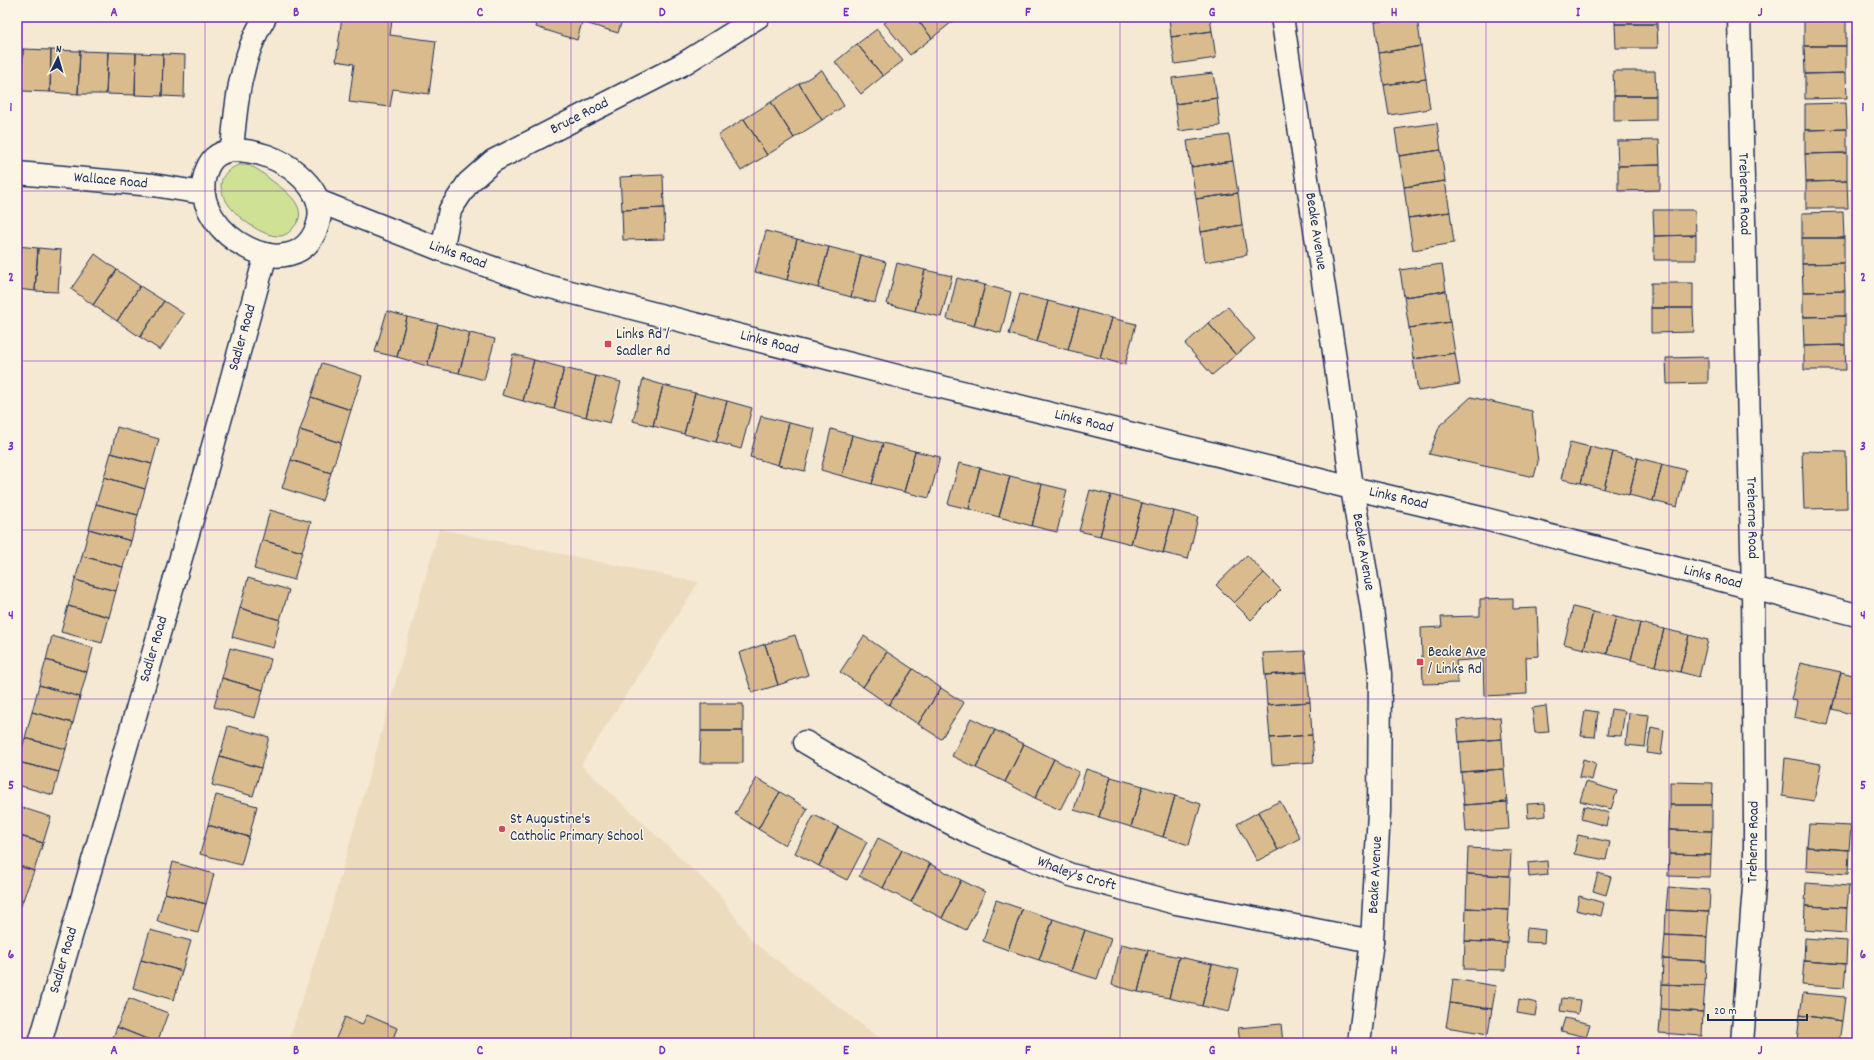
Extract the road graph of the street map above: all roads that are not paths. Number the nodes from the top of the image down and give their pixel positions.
1 (265, 17) edge
2 (758, 17) edge
3 (1282, 17) edge
4 (1739, 17) edge
5 (232, 150) junction
6 (17, 173) edge
7 (203, 193) junction
8 (318, 201) junction
9 (442, 250) junction
10 (266, 254) junction
11 (1352, 488) junction
12 (1753, 589) junction
13 (1857, 615) edge
14 (806, 742) dead end
15 (1372, 941) junction
16 (40, 1043) edge
17 (1360, 1043) edge
18 (1742, 1043) edge

1 - 5 street
2 - 9 street, Bruce Road
3 - 11 street, Beake Avenue
4 - 12 street, Treherne Road
5 - 7 street
5 - 8 street
6 - 7 street, Wallace Road
7 - 10 street
8 - 9 street, Links Road
8 - 10 street
9 - 11 street, Links Road
10 - 16 street, Sadler Road
11 - 12 street, Links Road
11 - 15 street, Beake Avenue
12 - 13 street, Links Road
12 - 18 street, Treherne Road
14 - 15 street, Whaley's Croft
15 - 17 street, Beake Avenue

